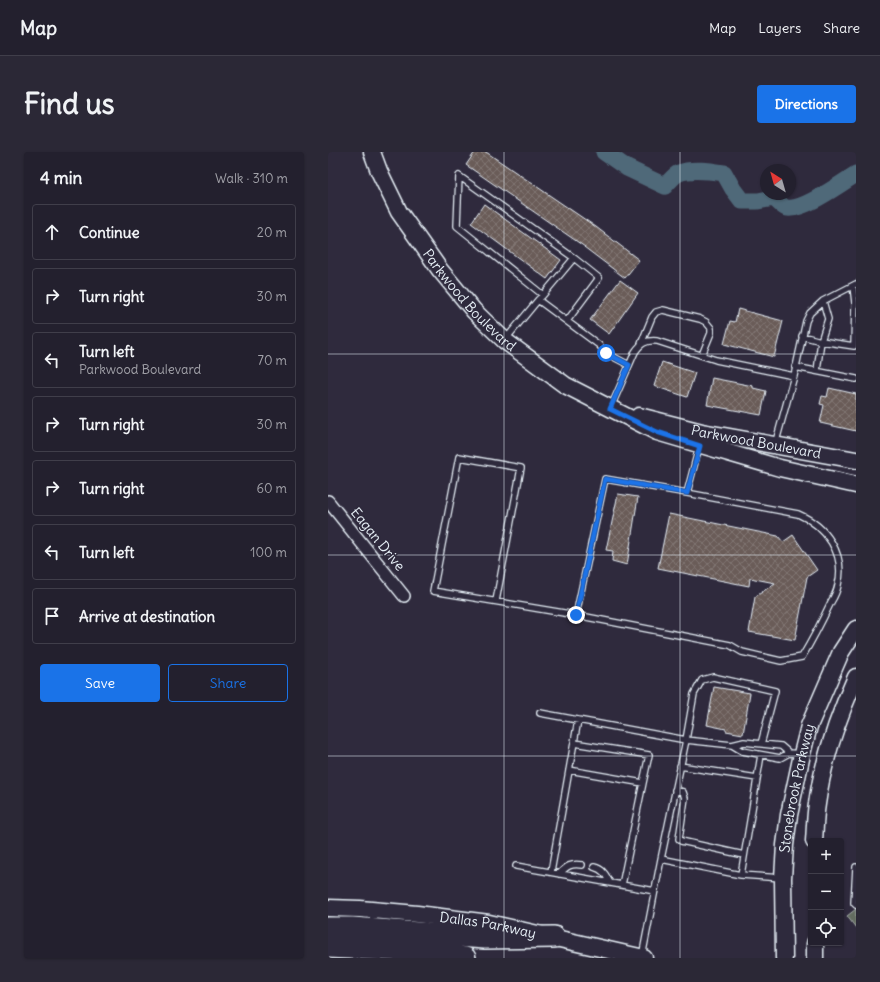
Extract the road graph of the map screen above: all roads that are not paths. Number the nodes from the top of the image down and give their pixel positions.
1 (372, 152) edge
2 (574, 258) junction
3 (855, 285) edge
4 (543, 295) junction
5 (538, 300) junction
6 (823, 301) junction
7 (567, 321) junction
8 (802, 336) junction
9 (504, 341) junction
10 (821, 341) junction
11 (640, 345) junction
12 (855, 346) edge
13 (702, 355) junction
14 (629, 365) junction
15 (796, 367) junction
16 (816, 371) junction
17 (794, 376) junction
18 (856, 379) edge
19 (610, 409) junction
20 (701, 439) junction
21 (775, 445) junction
22 (856, 460) edge
23 (856, 485) edge
24 (687, 493) junction
25 (328, 501) edge
26 (404, 596) dead end
27 (496, 601) junction
28 (576, 615) junction
29 (856, 628) edge
30 (856, 677) edge
31 (540, 713) dead end
32 (578, 720) junction
33 (686, 740) junction
34 (574, 743) junction
35 (761, 744) junction
36 (732, 745) junction
37 (795, 754) junction
38 (761, 755) junction
39 (826, 760) junction
40 (680, 766) junction
41 (569, 770) junction
42 (757, 778) junction
43 (643, 783) junction
44 (675, 790) junction
45 (814, 838) edge
46 (744, 855) junction
47 (662, 859) junction
48 (582, 865) dead end
49 (516, 866) dead end
50 (594, 867) dead end
51 (856, 867) edge
52 (551, 872) junction
53 (559, 874) junction
54 (741, 875) junction
55 (783, 878) junction
56 (610, 883) junction
57 (622, 885) junction
58 (655, 891) junction
59 (856, 906) edge
60 (328, 908) edge
61 (328, 928) edge
62 (554, 937) junction
63 (328, 946) edge
64 (815, 946) edge
65 (465, 958) edge
66 (643, 958) edge
67 (784, 958) edge
68 (815, 958) edge

1 - 9 main road, Parkwood Boulevard
2 - 4 lane
2 - 4 lane
2 - 7 lane
3 - 6 lane
3 - 12 lane
4 - 5 lane
5 - 7 lane
5 - 9 lane
6 - 8 lane
6 - 10 lane
7 - 14 lane
8 - 10 lane
8 - 15 lane
9 - 19 main road, Parkwood Boulevard
10 - 12 lane
10 - 16 lane
11 - 13 lane
11 - 13 lane
11 - 14 lane
13 - 17 lane
14 - 19 lane
15 - 16 lane
15 - 17 lane
16 - 18 lane
17 - 21 lane
19 - 20 main road, Parkwood Boulevard
20 - 21 main road, Parkwood Boulevard
20 - 23 main road, Parkwood Boulevard
20 - 24 lane
21 - 22 main road, Parkwood Boulevard
24 - 28 lane
24 - 28 lane
25 - 26 street, Eagan Drive
27 - 27 lane
27 - 28 lane
29 - 37 main road, Stonebrook Parkway
30 - 39 main road, Stonebrook Parkway
31 - 32 lane
32 - 33 lane
32 - 34 lane
33 - 35 lane
33 - 36 lane
33 - 40 lane
34 - 41 lane
34 - 43 lane
35 - 36 lane
35 - 37 lane
36 - 38 lane
37 - 38 lane
37 - 39 main road
37 - 55 main road, Stonebrook Parkway
38 - 42 lane
39 - 45 main road, Stonebrook Parkway
40 - 42 lane
40 - 44 lane
41 - 43 lane
41 - 52 lane
42 - 46 lane
43 - 57 lane
44 - 46 lane
44 - 47 lane
46 - 54 lane
47 - 54 lane
47 - 58 lane
48 - 53 lane
49 - 52 lane
50 - 56 lane
51 - 59 lane
52 - 53 lane
53 - 56 lane
54 - 55 lane
55 - 67 main road, Stonebrook Parkway
56 - 57 lane
57 - 58 lane
58 - 66 lane
60 - 62 main road, Dallas Parkway
61 - 62 highway
62 - 66 main road, Dallas Parkway
63 - 65 highway
64 - 68 main road

